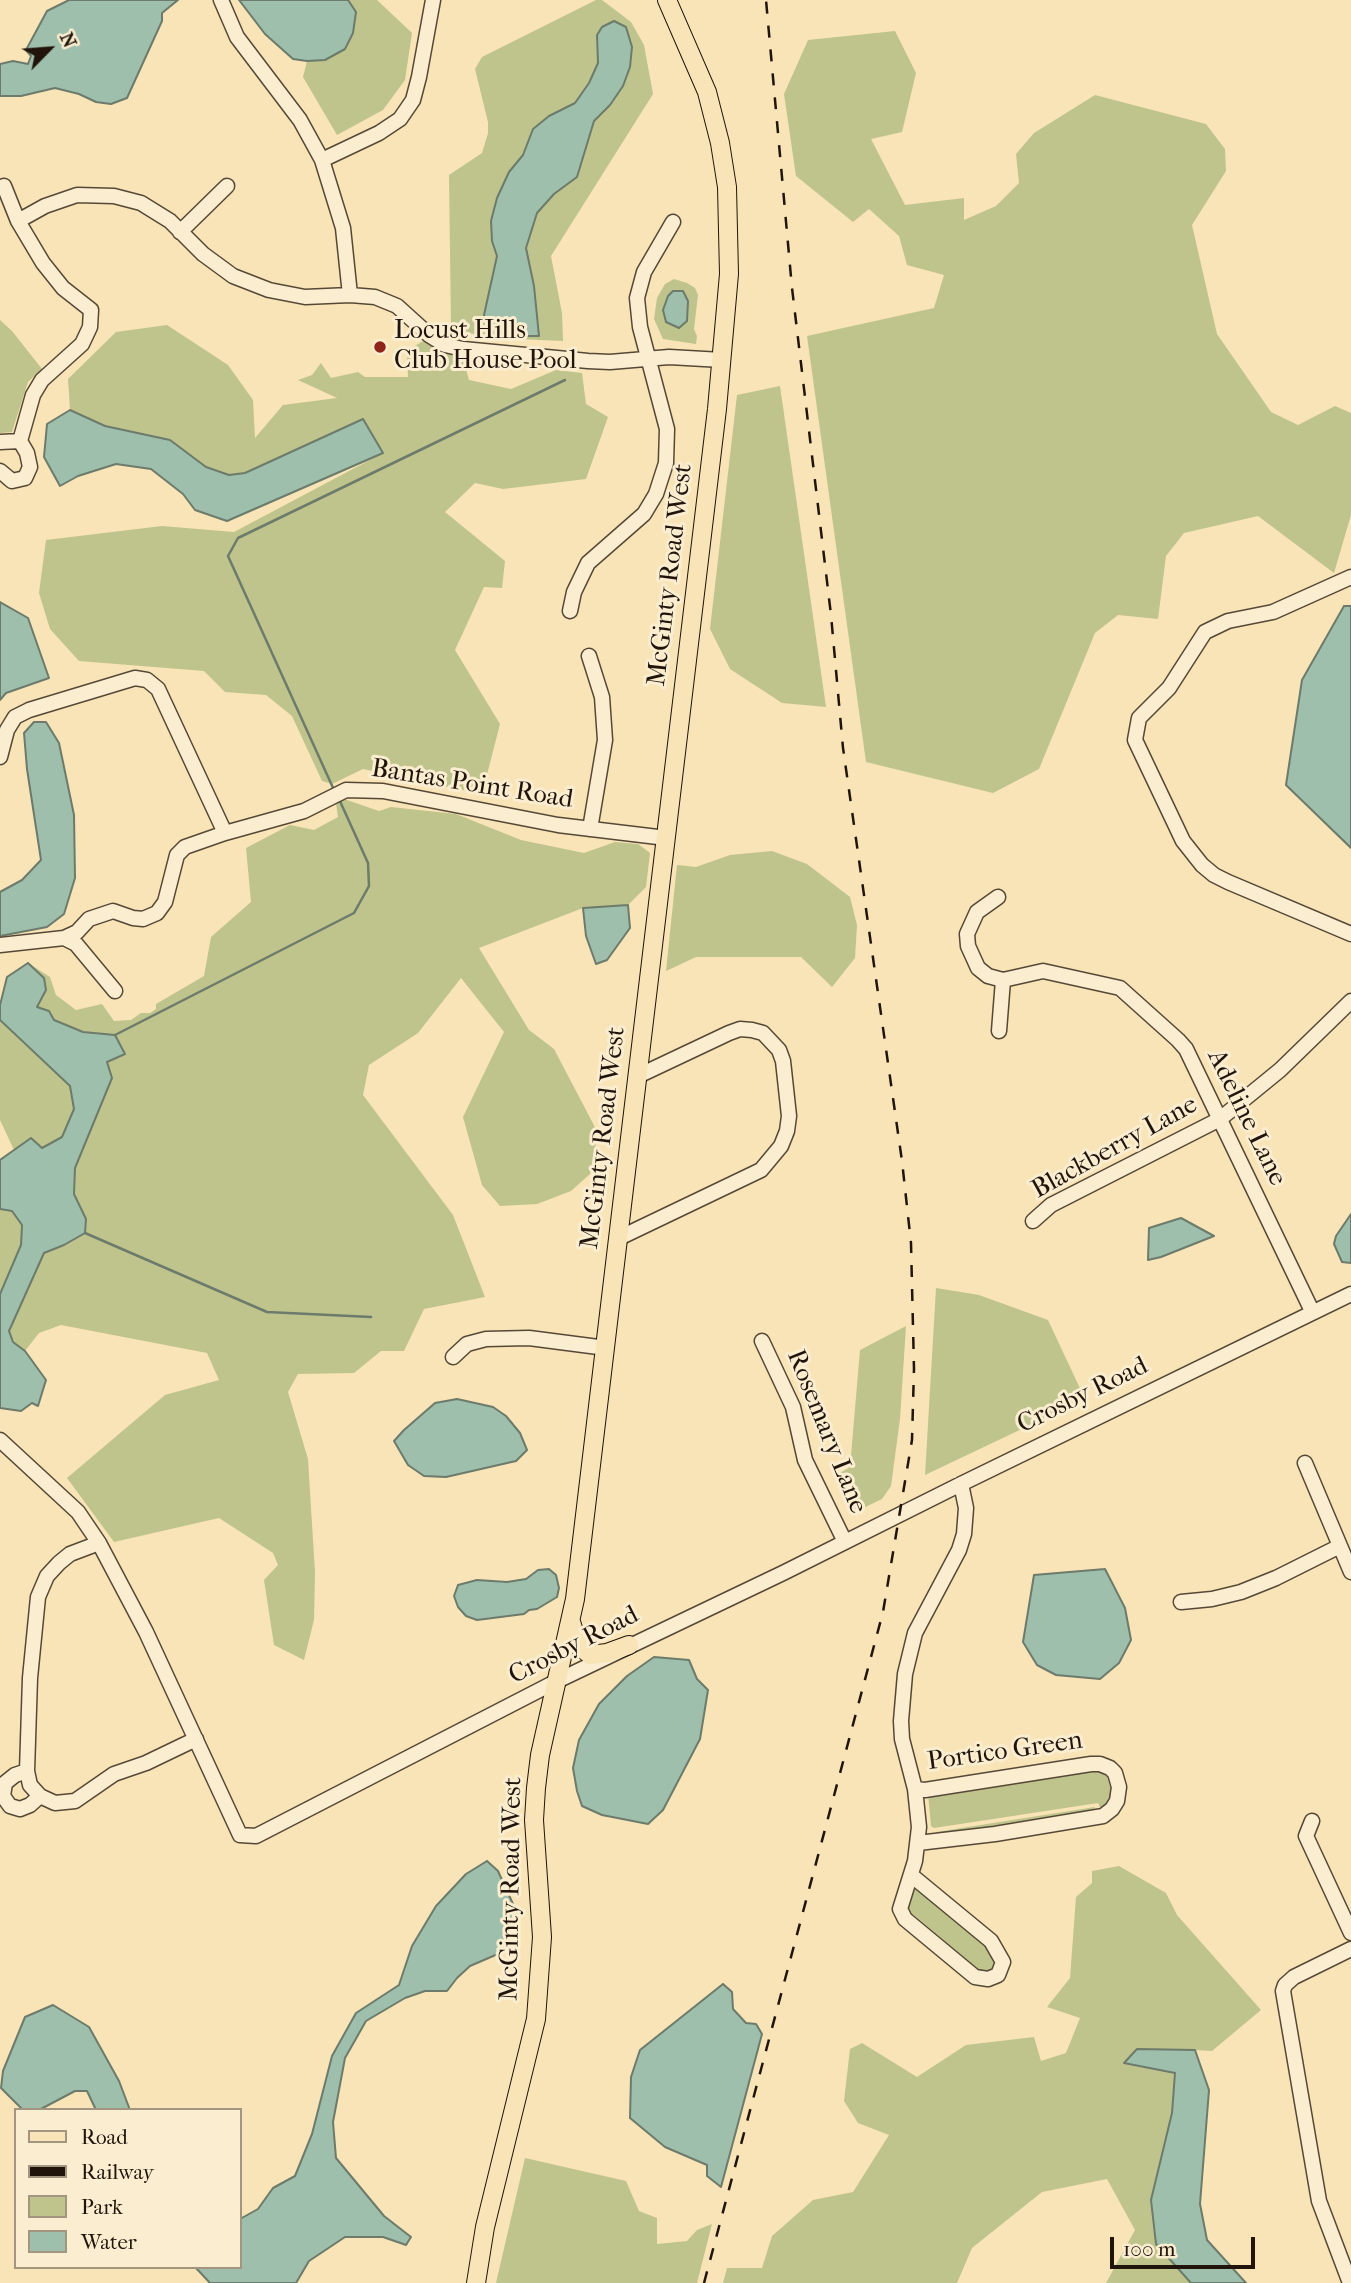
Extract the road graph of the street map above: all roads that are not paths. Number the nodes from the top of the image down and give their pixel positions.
1 (221, 0) edge
2 (433, 0) edge
3 (667, 0) edge
4 (321, 160) junction
5 (4, 186) dead end
6 (227, 186) dead end
7 (18, 221) junction
8 (673, 222) dead end
9 (180, 232) junction
10 (350, 295) junction
11 (649, 359) junction
12 (722, 360) junction
13 (20, 441) junction
14 (0, 442) edge
15 (0, 471) edge
16 (1351, 577) edge
17 (570, 611) dead end
18 (589, 656) dead end
19 (0, 757) edge
20 (590, 829) junction
21 (225, 833) junction
22 (666, 838) junction
23 (998, 897) dead end
24 (1351, 934) edge
25 (64, 938) junction
26 (0, 945) edge
27 (1003, 980) junction
28 (115, 991) dead end
29 (1351, 1000) edge
30 (999, 1031) dead end
31 (638, 1076) junction
32 (1220, 1119) junction
33 (1033, 1221) dead end
34 (619, 1238) junction
35 (1351, 1294) edge
36 (1312, 1311) junction
37 (762, 1342) dead end
38 (606, 1348) junction
39 (453, 1357) dead end
40 (0, 1440) edge
41 (1305, 1463) dead end
42 (961, 1484) junction
43 (845, 1542) junction
44 (99, 1543) junction
45 (1340, 1546) junction
46 (1351, 1572) edge
47 (1181, 1602) dead end
48 (571, 1619) junction
49 (629, 1645) junction
50 (559, 1680) junction
51 (196, 1739) junction
52 (27, 1771) junction
53 (915, 1789) junction
54 (40, 1796) junction
55 (1312, 1821) dead end
56 (918, 1843) junction
57 (911, 1875) junction
58 (1351, 1933) edge
59 (1351, 1949) edge
60 (476, 2283) edge
61 (1350, 2283) edge

1 - 4 street
2 - 4 street
3 - 12 main road, McGinty Road West
4 - 10 street
5 - 7 street
6 - 9 street
7 - 9 street
7 - 13 street
8 - 11 street
9 - 10 street
10 - 11 street
11 - 12 street
11 - 17 street
12 - 22 main road, McGinty Road West
13 - 14 street
13 - 15 street
16 - 24 street
18 - 20 street
19 - 21 street
20 - 21 street, Bantas Point Road
20 - 22 street, Bantas Point Road
21 - 25 street, Bantas Point Road
22 - 31 main road, McGinty Road West
23 - 27 street
25 - 26 street, Bantas Point Road
25 - 28 street
27 - 30 street
27 - 32 street, Adeline Lane
29 - 32 street, Blackberry Lane
31 - 34 main road, McGinty Road West
31 - 34 street
32 - 33 street, Blackberry Lane
32 - 36 street, Adeline Lane
34 - 38 main road, McGinty Road West
35 - 36 street, Crosby Road
36 - 42 street, Crosby Road
37 - 43 street, Rosemary Lane
38 - 39 street
38 - 48 main road, McGinty Road West
40 - 44 street, Crosby Road
41 - 45 street
42 - 43 street, Crosby Road
42 - 53 street
43 - 49 street, Crosby Road
44 - 51 street, Crosby Road
44 - 52 street
45 - 46 street
45 - 47 street
48 - 49 main road
48 - 50 main road, McGinty Road West
49 - 50 street, Crosby Road
50 - 51 street, Crosby Road
50 - 60 main road, McGinty Road West
51 - 54 street
52 - 54 street
52 - 54 street
53 - 56 street
53 - 56 street, Portico Green
55 - 58 street
56 - 57 street
57 - 57 street
59 - 61 street

